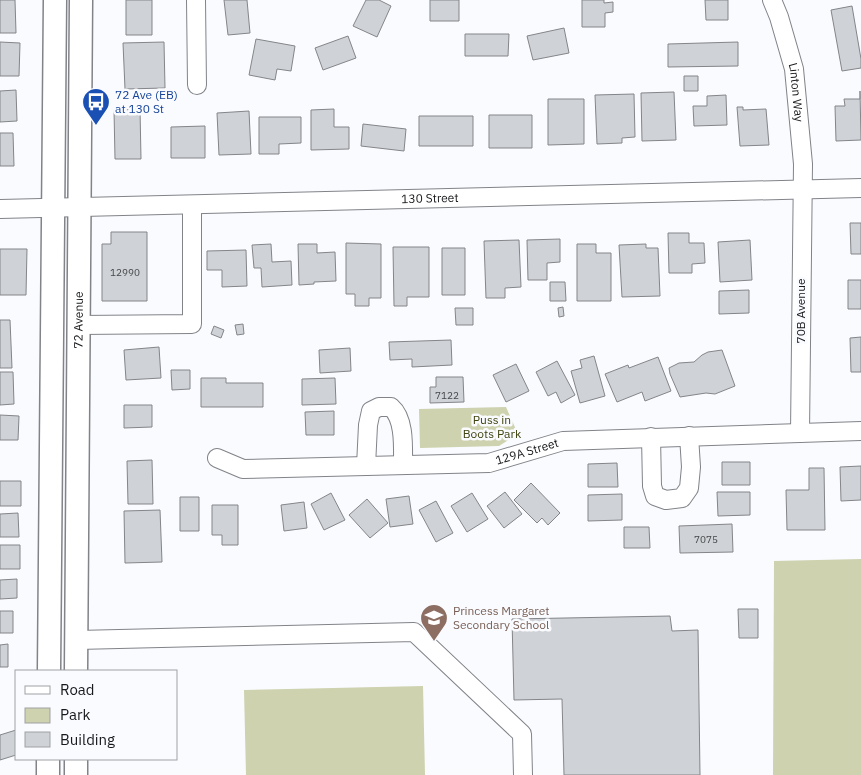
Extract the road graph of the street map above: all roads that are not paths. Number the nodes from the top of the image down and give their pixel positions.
1 (55, 0) edge
2 (81, 0) edge
3 (196, 0) edge
4 (772, 0) edge
5 (197, 84) dead end
6 (861, 188) edge
7 (803, 190) junction
8 (192, 206) junction
9 (79, 208) junction
10 (0, 209) edge
11 (53, 209) junction
12 (79, 325) junction
13 (861, 431) edge
14 (800, 433) junction
15 (689, 436) junction
16 (650, 437) junction
17 (217, 458) dead end
18 (403, 465) junction
19 (366, 466) junction
20 (49, 591) junction
21 (77, 640) junction
22 (49, 670) edge
23 (76, 670) edge
24 (48, 760) edge
25 (76, 760) edge
26 (48, 775) edge
27 (76, 775) edge
28 (523, 775) edge

1 - 11 main road
2 - 9 main road, 72 Avenue
3 - 5 street
4 - 7 street, Linton Way
6 - 7 street, 130 Street
7 - 8 street, 130 Street
7 - 14 street, 70B Avenue
8 - 9 street, 130 Street
8 - 12 street
9 - 11 street, 130 Street
9 - 12 main road, 72 Avenue
10 - 11 street, 130 Street
11 - 20 main road
12 - 21 main road, 72 Avenue
13 - 14 street, 129A Street
14 - 15 street, 129A Street
15 - 16 street, 129A Street
15 - 16 street
16 - 18 street, 129A Street
17 - 19 street, 129A Street
18 - 19 street, 129A Street
18 - 19 street
20 - 21 main road
20 - 22 main road
21 - 23 main road, 72 Avenue
21 - 28 street
24 - 26 main road
25 - 27 main road

